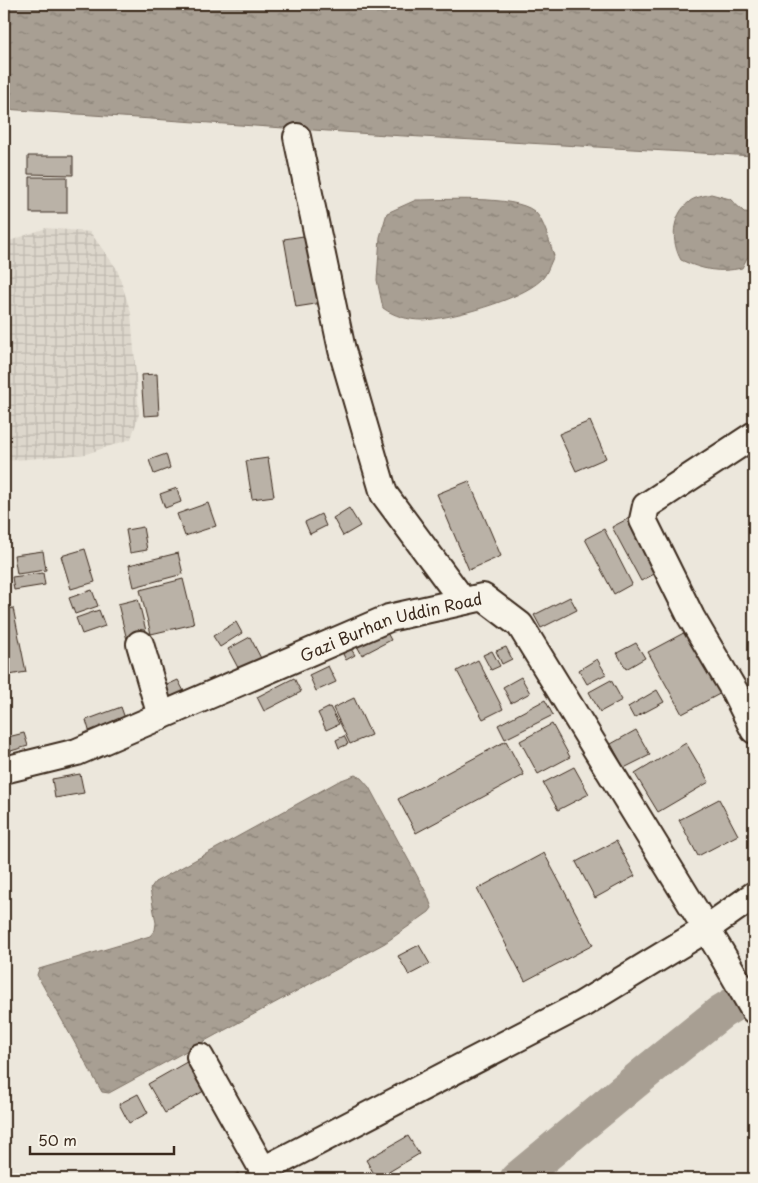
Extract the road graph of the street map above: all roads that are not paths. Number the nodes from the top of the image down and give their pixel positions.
1 (297, 137) dead end
2 (754, 435) edge
3 (463, 601) junction
4 (140, 644) dead end
5 (162, 716) junction
6 (754, 730) edge
7 (4, 770) edge
8 (754, 895) edge
9 (706, 929) junction
10 (754, 1010) edge
11 (200, 1057) dead end
12 (266, 1174) edge

1 - 3 street
2 - 6 street
3 - 5 street, Gazi Burhan Uddin Road
3 - 9 street, Gazi Burhan Uddin Road
4 - 5 street
5 - 7 street, Gazi Burhan Uddin Road
8 - 9 street
9 - 10 street, Gazi Burhan Uddin Road
9 - 12 street
11 - 12 street

